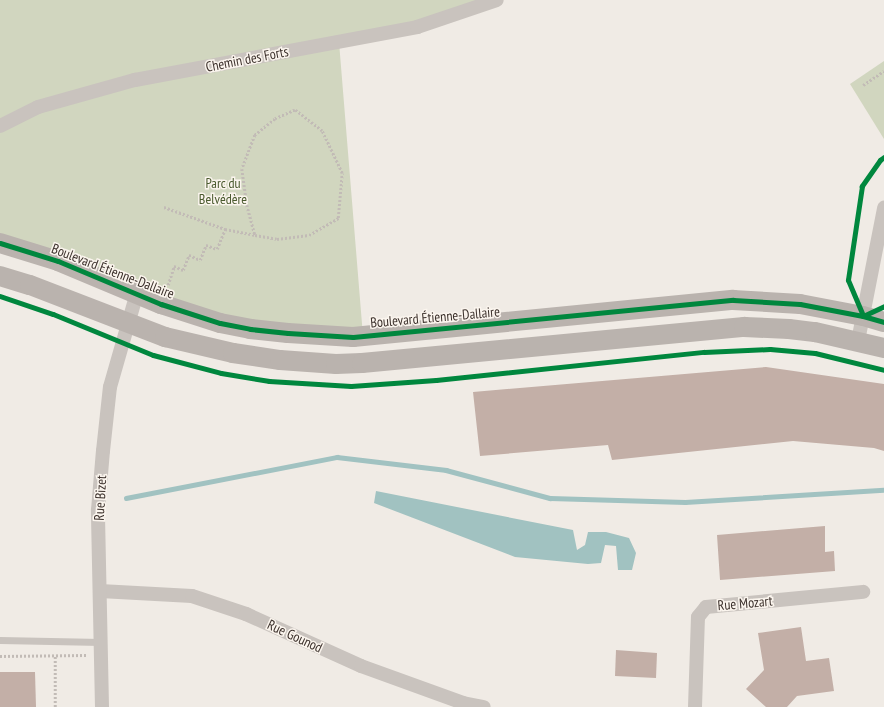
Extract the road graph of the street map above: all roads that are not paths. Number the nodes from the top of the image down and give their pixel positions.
1 (497, 0) edge
2 (0, 126) edge
3 (884, 208) edge
4 (0, 244) edge
5 (0, 276) edge
6 (137, 293) junction
7 (863, 316) junction
8 (128, 322) junction
9 (884, 322) edge
10 (858, 340) junction
11 (884, 348) edge
12 (100, 591) junction
13 (863, 592) dead end
14 (0, 640) edge
15 (101, 648) junction
16 (102, 707) edge
17 (484, 707) edge
18 (695, 707) edge

1 - 2 street, Chemin des Forts
3 - 7 street
4 - 6 street, Boulevard Étienne-Dallaire
5 - 8 street
6 - 7 street, Boulevard Étienne-Dallaire
6 - 8 street, Rue Bizet
7 - 9 street, Boulevard Étienne-Dallaire
7 - 10 street
8 - 10 street
8 - 12 street, Rue Bizet
10 - 11 street
12 - 15 street, Rue Bizet
12 - 17 street, Rue Gounod
13 - 18 street, Rue Mozart
14 - 15 lane
15 - 16 street, Rue Bizet

